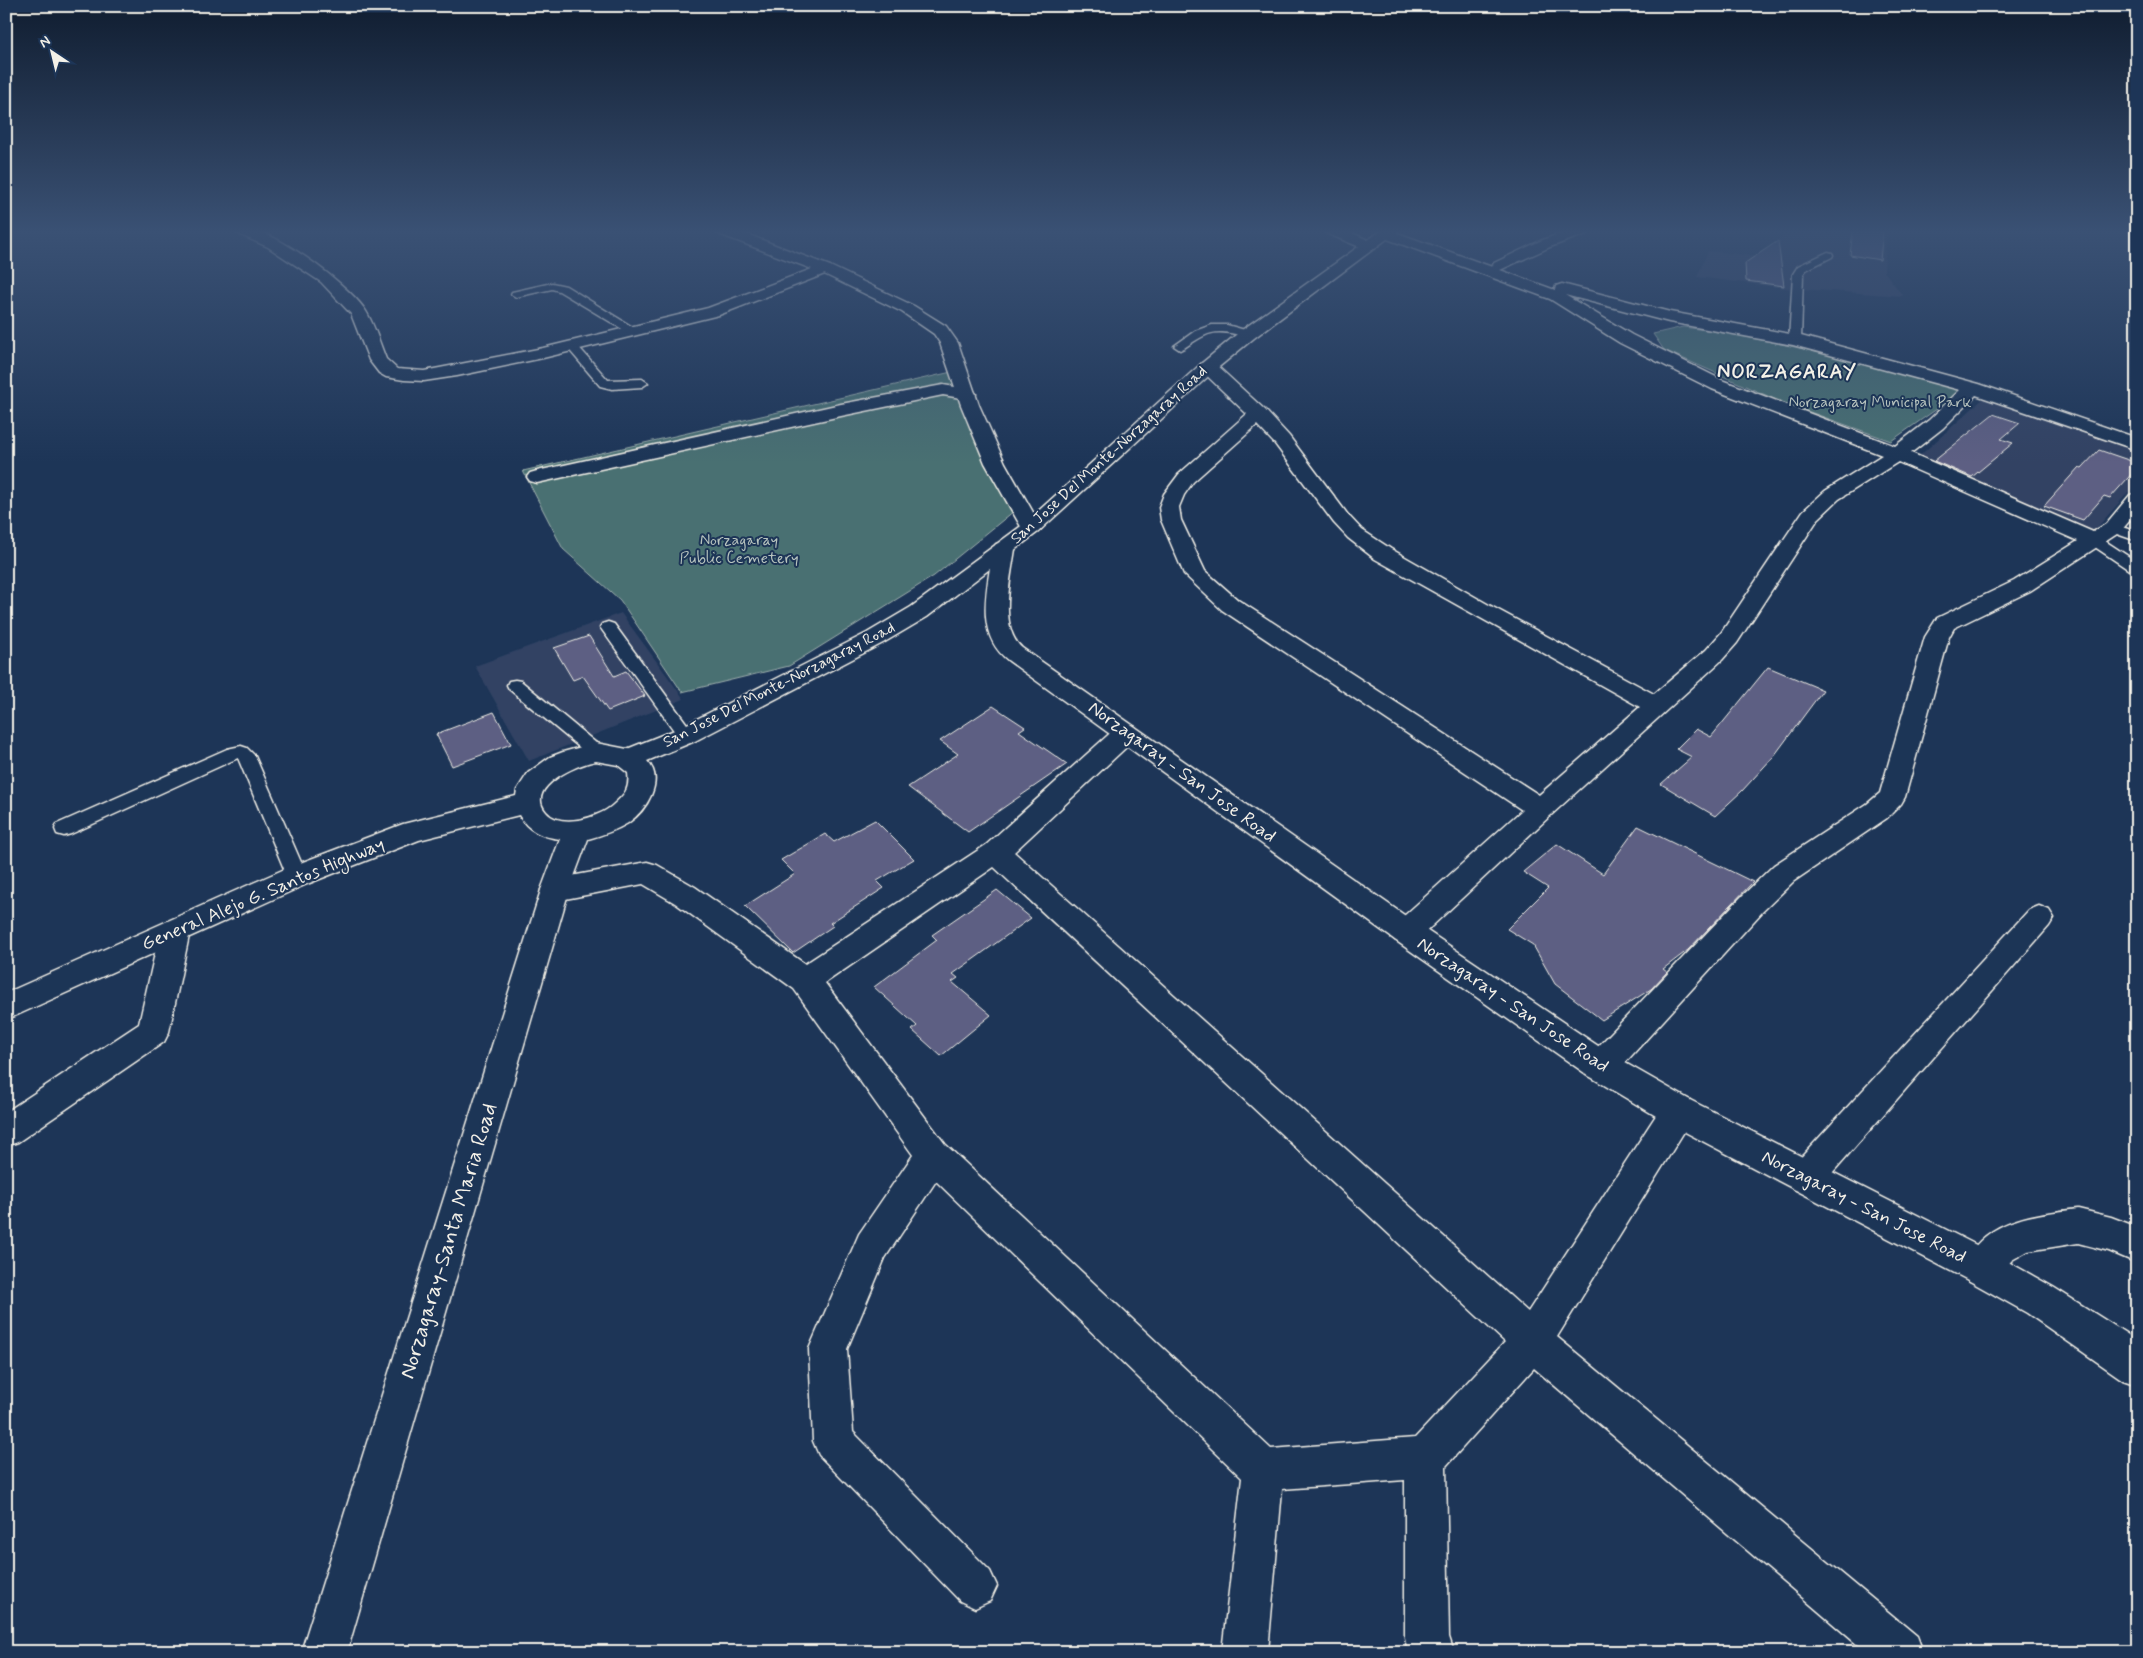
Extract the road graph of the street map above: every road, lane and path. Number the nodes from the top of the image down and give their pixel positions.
1 (354, 307) edge
2 (594, 307) edge
3 (724, 307) edge
4 (905, 307) edge
5 (1285, 307) edge
6 (1575, 307) edge
7 (1631, 307) edge
8 (1796, 307) edge
9 (1669, 317) junction
10 (633, 331) junction
11 (1248, 334) junction
12 (1626, 339) junction
13 (1795, 340) junction
14 (572, 346) junction
15 (1180, 346) dead end
16 (1208, 367) junction
17 (642, 383) dead end
18 (1973, 388) junction
19 (967, 394) junction
20 (1258, 414) junction
21 (2137, 444) edge
22 (1897, 454) junction
23 (537, 477) dead end
24 (2137, 499) edge
25 (1032, 528) junction
26 (2103, 534) junction
27 (2137, 538) edge
28 (1004, 548) junction
29 (2137, 569) edge
30 (608, 627) dead end
31 (515, 685) dead end
32 (1655, 705) junction
33 (1126, 734) junction
34 (686, 735) junction
35 (596, 752) junction
36 (629, 758) junction
37 (528, 803) junction
38 (1540, 809) junction
39 (64, 829) dead end
40 (577, 831) junction
41 (996, 852) junction
42 (297, 876) junction
43 (555, 890) junction
44 (2039, 918) dead end
45 (174, 931) junction
46 (1406, 932) junction
47 (805, 980) junction
48 (6, 1007) edge
49 (1601, 1066) junction
50 (1678, 1111) junction
51 (6, 1131) edge
52 (933, 1155) junction
53 (1806, 1177) junction
54 (2137, 1245) edge
55 (1980, 1267) junction
56 (1532, 1341) junction
57 (2137, 1366) edge
58 (1425, 1458) junction
59 (1262, 1470) junction
60 (975, 1586) dead end
61 (324, 1652) edge
62 (1245, 1652) edge
63 (1431, 1652) edge
64 (1901, 1652) edge

1 - 14 street
2 - 10 lane
3 - 10 street
4 - 19 street
5 - 11 street, San Jose Del Monte-Norzagaray Road
6 - 12 street
7 - 9 street
8 - 13 lane
9 - 12 street
9 - 13 street
10 - 14 street
11 - 15 lane
11 - 16 street, San Jose Del Monte-Norzagaray Road
12 - 22 street
13 - 18 street
14 - 17 lane
16 - 20 street
16 - 25 street, San Jose Del Monte-Norzagaray Road
18 - 21 street
18 - 22 street
19 - 23 street
19 - 25 street
20 - 32 street
20 - 38 street
22 - 26 street
22 - 32 street
24 - 26 street
25 - 28 street, San Jose Del Monte-Norzagaray Road
26 - 27 lane
26 - 29 lane
26 - 49 street
28 - 33 street, Norzagaray - San Jose Road
28 - 34 street, San Jose Del Monte-Norzagaray Road
30 - 34 lane
31 - 35 lane
32 - 38 street
33 - 41 street
33 - 46 street, Norzagaray - San Jose Road
34 - 36 street, San Jose Del Monte-Norzagaray Road
35 - 36 street
35 - 37 street
36 - 40 street
37 - 40 street
37 - 42 street, General Alejo G. Santos Highway
38 - 46 street
39 - 42 lane
40 - 43 street, Norzagaray-Santa Maria Road
41 - 47 street
41 - 56 street
42 - 45 street, General Alejo G. Santos Highway
43 - 47 street
43 - 61 street, Norzagaray-Santa Maria Road
44 - 53 street
45 - 48 street, General Alejo G. Santos Highway
45 - 51 street
46 - 49 street, Norzagaray - San Jose Road
47 - 52 street
49 - 50 street, Norzagaray - San Jose Road
50 - 53 street, Norzagaray - San Jose Road
50 - 56 street
52 - 59 street
52 - 60 street
53 - 55 street, Norzagaray - San Jose Road
54 - 55 street
55 - 57 street, Norzagaray - San Jose Road
56 - 58 street
56 - 64 street
58 - 59 street
58 - 63 street
59 - 62 street

